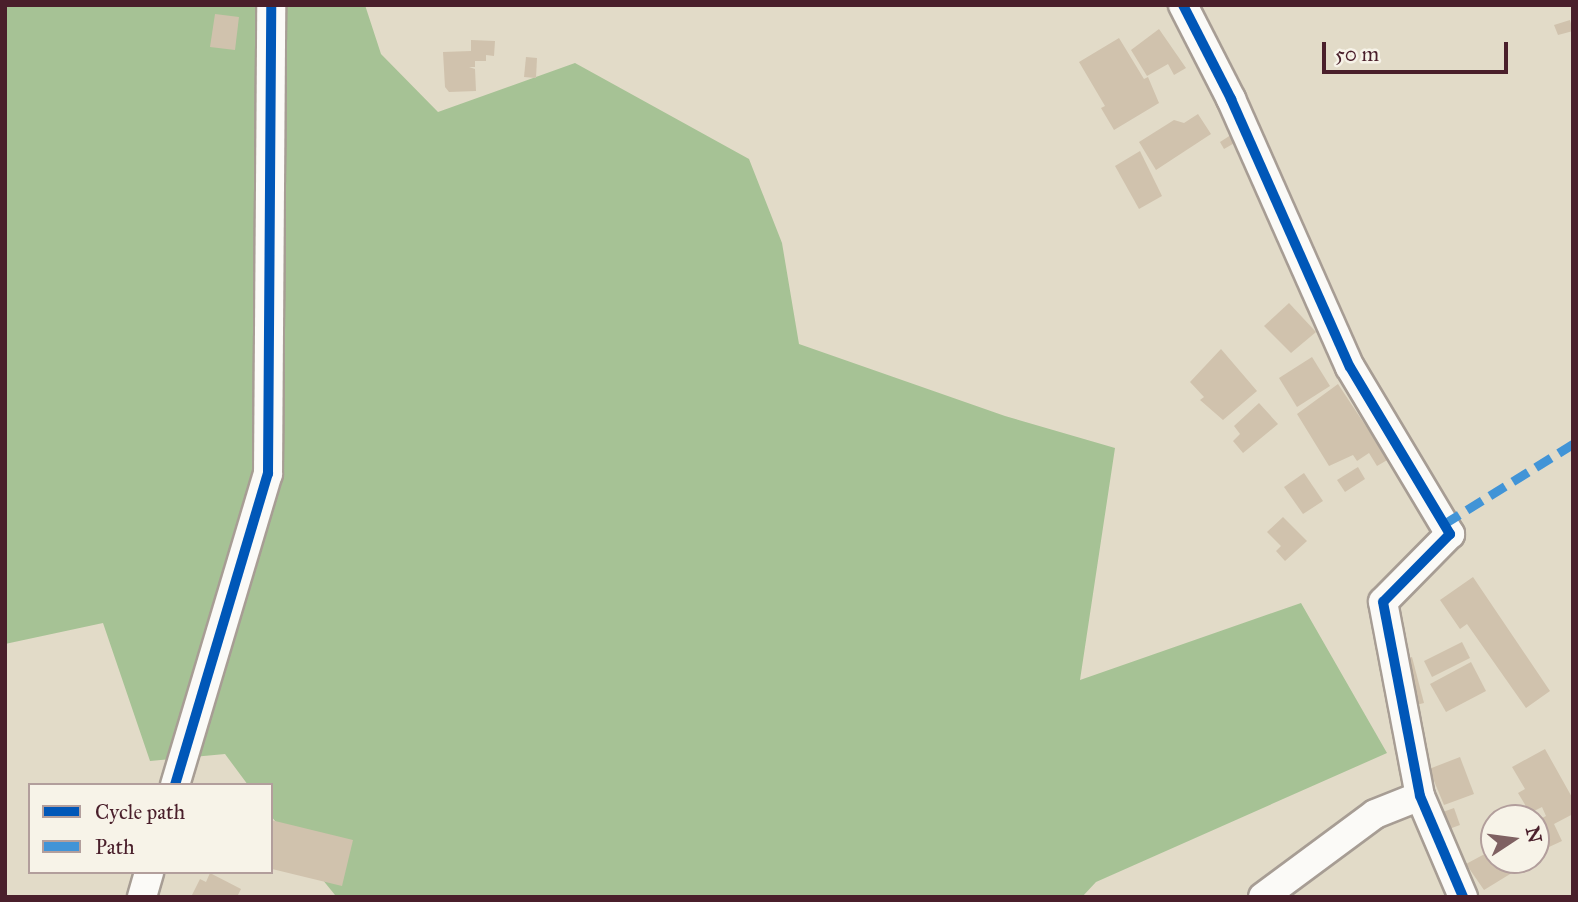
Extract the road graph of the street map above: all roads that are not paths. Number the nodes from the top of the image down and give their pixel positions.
1 (271, 5) edge
2 (1183, 5) edge
3 (176, 783) edge
4 (1420, 796) junction
5 (148, 874) edge
6 (142, 897) edge
7 (1262, 897) edge
8 (1463, 897) edge

1 - 3 street
2 - 4 street
4 - 7 street
4 - 8 street
5 - 6 street

